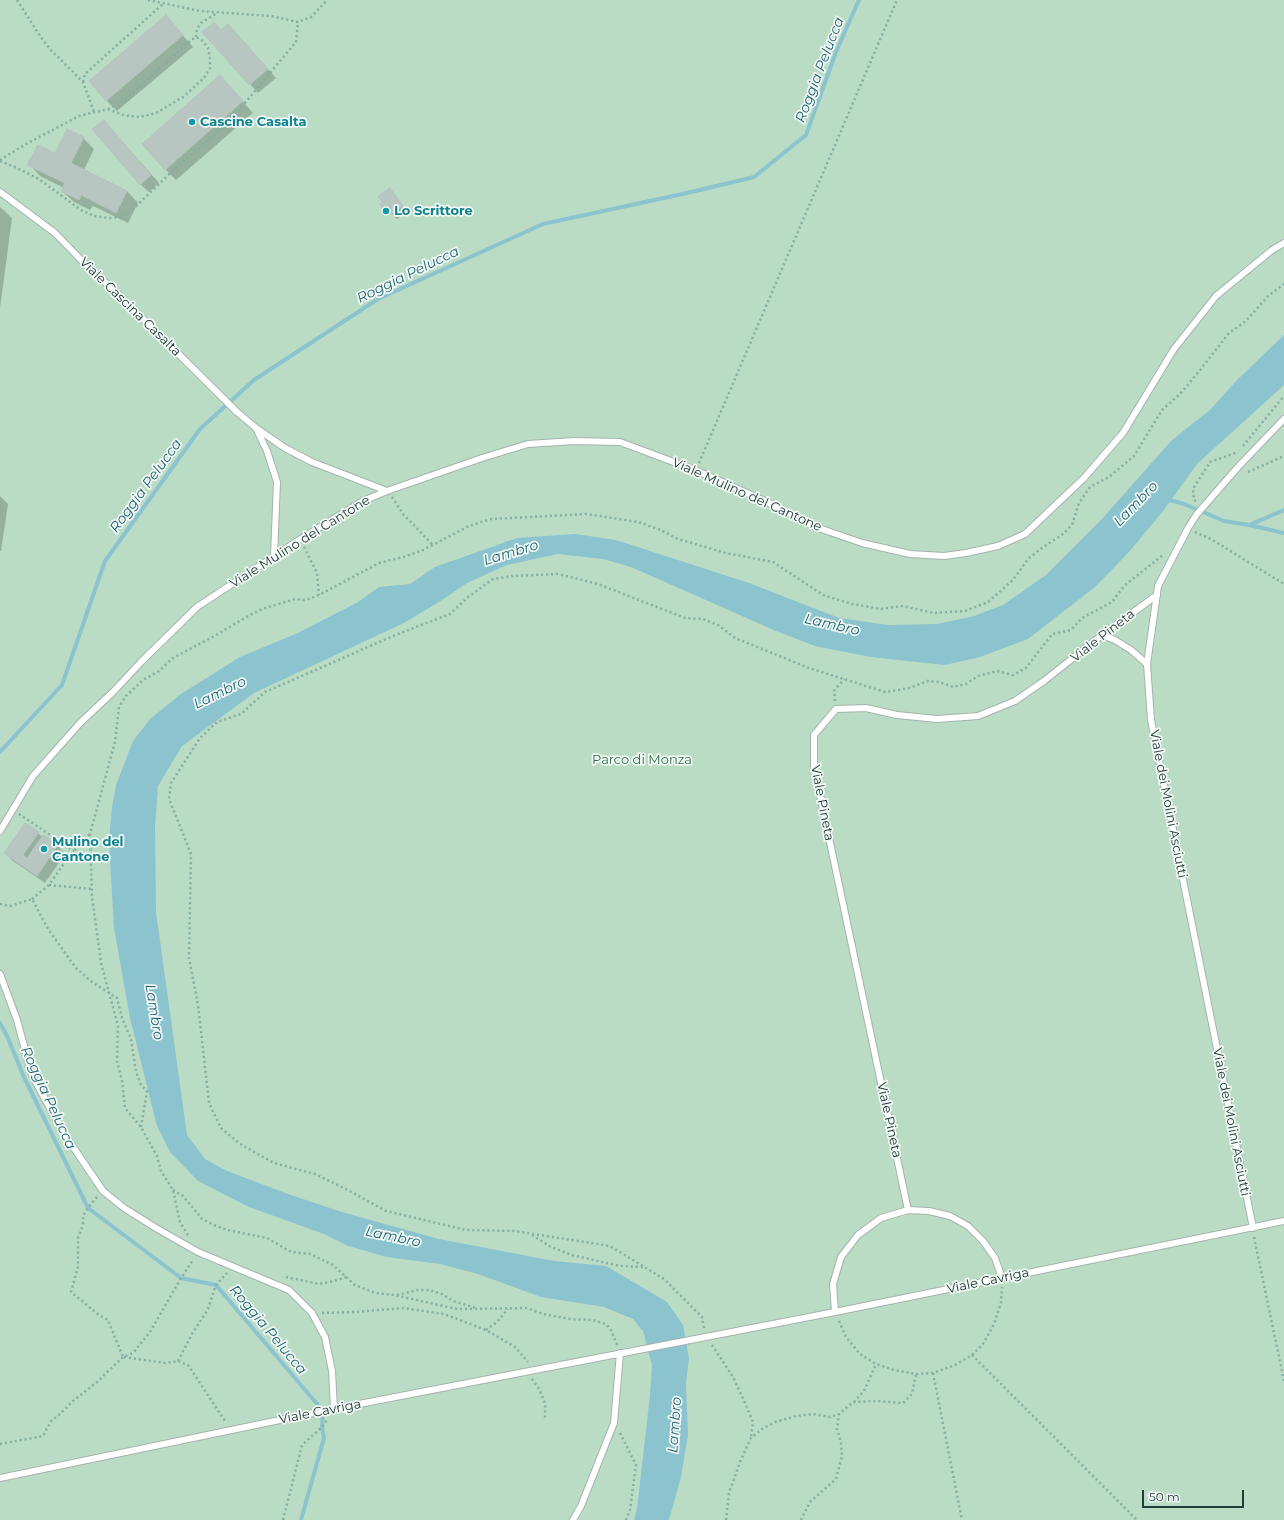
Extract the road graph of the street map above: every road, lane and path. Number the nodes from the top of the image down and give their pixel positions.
1 (17, 0) edge
2 (148, 0) edge
3 (327, 0) edge
4 (897, 0) edge
5 (164, 3) junction
6 (217, 12) junction
7 (298, 22) junction
8 (196, 37) junction
9 (83, 82) junction
10 (108, 109) junction
11 (94, 112) junction
12 (0, 160) edge
13 (0, 192) edge
14 (1284, 243) edge
15 (1284, 284) edge
16 (1284, 396) edge
17 (1284, 419) edge
18 (256, 428) junction
19 (1284, 456) edge
20 (695, 470) junction
21 (1247, 472) dead end
22 (1193, 489) dead end
23 (387, 491) junction
24 (1188, 528) junction
25 (299, 540) junction
26 (432, 544) junction
27 (1167, 552) dead end
28 (274, 556) junction
29 (1284, 584) edge
30 (1157, 594) junction
31 (319, 595) junction
32 (1102, 635) junction
33 (1147, 664) junction
34 (844, 679) junction
35 (836, 709) junction
36 (12, 809) junction
37 (0, 831) edge
38 (90, 834) junction
39 (74, 851) junction
40 (48, 885) junction
41 (92, 890) junction
42 (32, 898) junction
43 (0, 905) edge
44 (0, 974) edge
45 (108, 992) junction
46 (141, 1127) junction
47 (173, 1190) junction
48 (102, 1191) junction
49 (908, 1210) junction
50 (1284, 1221) edge
51 (1252, 1228) junction
52 (530, 1233) junction
53 (198, 1252) junction
54 (233, 1266) junction
55 (644, 1267) junction
56 (282, 1276) dead end
57 (346, 1277) junction
58 (1002, 1278) junction
59 (394, 1295) junction
60 (508, 1308) junction
61 (479, 1309) junction
62 (835, 1312) junction
63 (312, 1313) junction
64 (486, 1330) junction
65 (706, 1337) junction
66 (620, 1353) junction
67 (972, 1356) junction
68 (124, 1357) junction
69 (178, 1361) junction
70 (876, 1364) junction
71 (537, 1371) junction
72 (526, 1373) junction
73 (933, 1373) junction
74 (916, 1374) junction
75 (1284, 1381) edge
76 (853, 1402) junction
77 (334, 1409) junction
78 (839, 1414) junction
79 (545, 1418) dead end
80 (614, 1423) junction
81 (235, 1430) junction
82 (751, 1438) junction
83 (0, 1444) edge
84 (0, 1478) edge
85 (283, 1520) edge
86 (573, 1520) edge
87 (626, 1520) edge
88 (726, 1520) edge
89 (801, 1520) edge
90 (962, 1520) edge
91 (1137, 1520) edge

1 - 9 path
2 - 5 path
3 - 7 path
4 - 20 path
5 - 6 path
5 - 9 path
6 - 7 path
6 - 8 path
7 - 12 path
8 - 10 path
8 - 10 path
9 - 11 path
10 - 11 path
11 - 12 path
13 - 18 lane, Viale Cascina Casalta
14 - 20 lane, Viale Mulino del Cantone
15 - 26 path
16 - 22 path
17 - 24 lane, Viale dei Molini Asciutti
18 - 23 lane, Viale Cascina Casalta
18 - 28 lane, Viale Cascina Casalta
19 - 21 path
20 - 23 lane, Viale Mulino del Cantone
23 - 25 lane, Viale Mulino del Cantone
23 - 26 path
24 - 29 path
24 - 30 lane, Viale dei Molini Asciutti
25 - 28 lane, Viale Mulino del Cantone
25 - 31 path
26 - 31 path
27 - 34 path
28 - 36 lane, Viale Mulino del Cantone
30 - 32 lane, Viale Pineta
30 - 33 lane, Viale dei Molini Asciutti
31 - 38 path
32 - 33 lane
32 - 35 lane, Viale Pineta
33 - 51 lane, Viale dei Molini Asciutti
34 - 35 path
34 - 52 path
35 - 49 lane, Viale Pineta
36 - 37 lane, Viale Mulino del Cantone
36 - 39 path
38 - 39 path
38 - 41 path
39 - 40 path
40 - 41 path
40 - 42 path
41 - 45 path
42 - 43 path
42 - 45 path
44 - 48 lane
45 - 46 path
45 - 46 path
46 - 47 path
47 - 53 path
47 - 57 path
48 - 53 lane
48 - 68 path
49 - 58 lane
49 - 62 lane
50 - 51 lane, Viale Cavriga
51 - 58 lane, Viale Cavriga
51 - 75 path
52 - 55 path
52 - 55 path
53 - 54 lane
53 - 68 path
54 - 63 lane
54 - 69 path
55 - 65 path
56 - 57 path
57 - 59 path
58 - 62 lane, Viale Cavriga
58 - 67 path
59 - 61 path
59 - 61 path
60 - 61 path
60 - 64 path
60 - 66 path
62 - 65 lane, Viale Cavriga
62 - 70 path
63 - 64 path
63 - 77 lane
64 - 71 path
65 - 66 lane, Viale Cavriga
65 - 82 path
66 - 71 lane, Viale Cavriga
66 - 80 lane
67 - 73 path
67 - 91 path
68 - 69 path
68 - 83 path
69 - 81 path
70 - 74 path
70 - 76 path
71 - 72 lane, Viale Cavriga
72 - 77 lane, Viale Cavriga
72 - 79 path
73 - 74 path
73 - 90 path
74 - 76 path
76 - 78 path
77 - 81 lane, Viale Cavriga
77 - 85 path
78 - 82 path
78 - 89 path
80 - 86 lane
80 - 87 path
81 - 84 lane, Viale Cavriga
82 - 88 path

